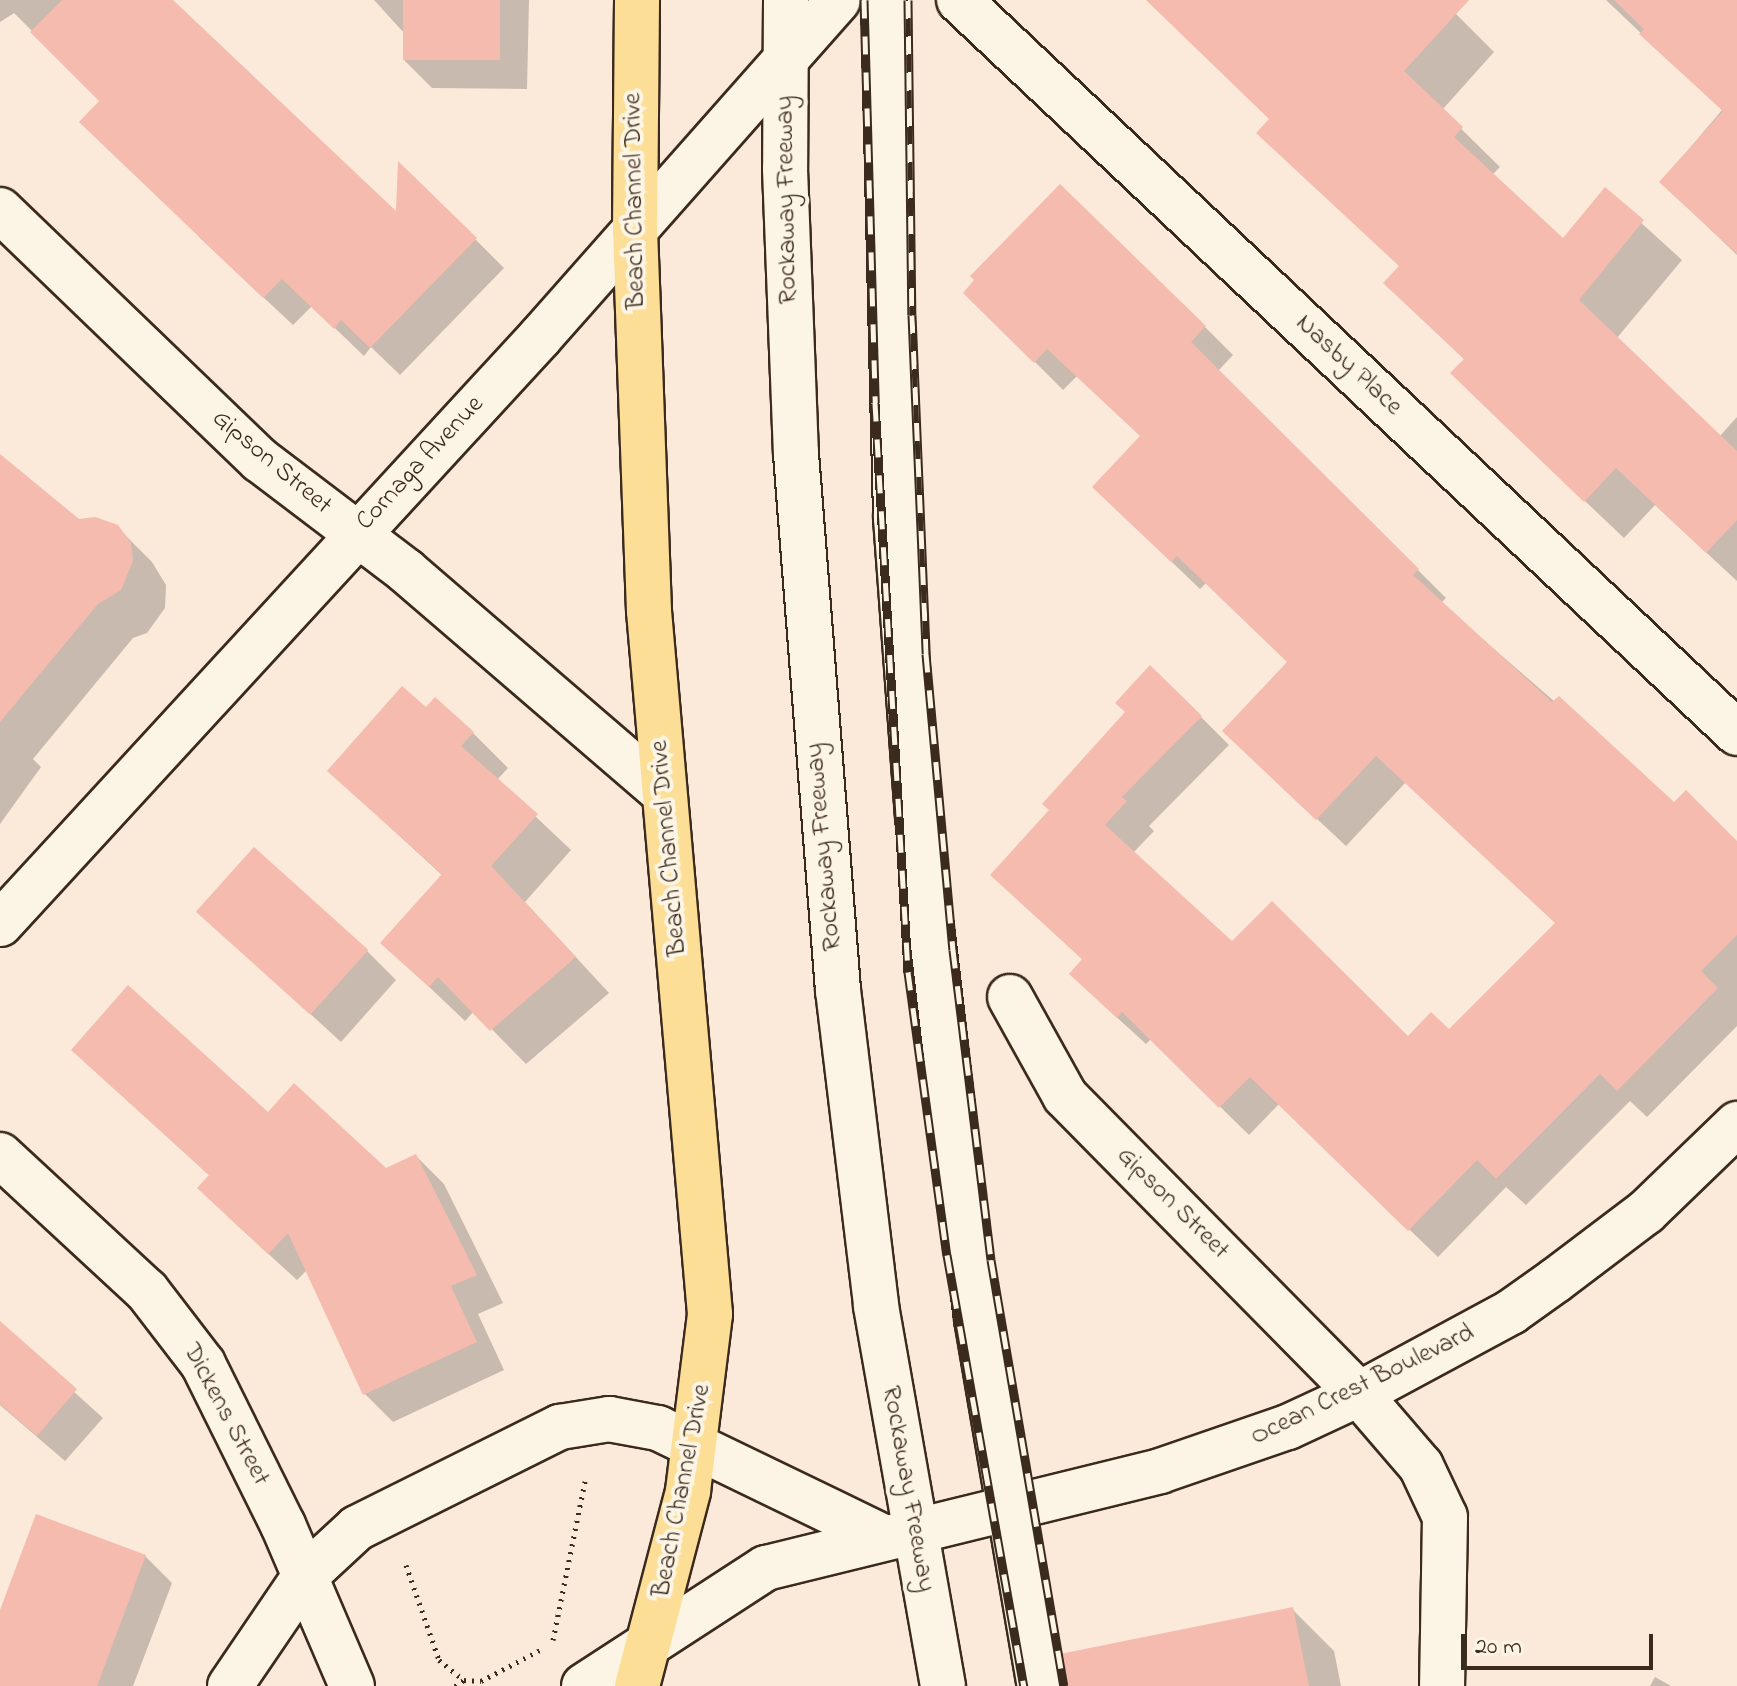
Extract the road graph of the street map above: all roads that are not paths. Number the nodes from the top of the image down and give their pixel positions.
1 (637, 0) edge
2 (786, 0) edge
3 (838, 0) edge
4 (884, 0) edge
5 (959, 0) edge
6 (788, 56) junction
7 (0, 210) edge
8 (635, 230) junction
9 (356, 533) junction
10 (1737, 733) edge
11 (664, 793) junction
12 (0, 924) edge
13 (1010, 997) dead end
14 (1737, 1124) edge
15 (0, 1155) edge
16 (1359, 1394) junction
17 (696, 1446) junction
18 (1008, 1507) junction
19 (896, 1533) junction
20 (304, 1577) junction
21 (649, 1644) junction
22 (230, 1686) edge
23 (352, 1686) edge
24 (584, 1686) edge
25 (637, 1686) edge
26 (943, 1686) edge
27 (1040, 1686) edge
28 (1442, 1686) edge

1 - 8 main road, Beach Channel Drive
2 - 6 street, Rockaway Freeway
3 - 6 street, Cornaga Avenue
4 - 18 street
5 - 10 street, Nasby Place
6 - 8 street, Cornaga Avenue
6 - 19 street, Rockaway Freeway
7 - 9 street, Gipson Street
8 - 9 street, Cornaga Avenue
8 - 11 main road, Beach Channel Drive
9 - 11 street, Gipson Street
9 - 12 street, Cornaga Avenue
11 - 17 main road, Beach Channel Drive
13 - 16 street, Gipson Street
14 - 16 street, Ocean Crest Boulevard
15 - 20 street, Dickens Street
16 - 18 street, Ocean Crest Boulevard
16 - 28 street, Gipson Street
17 - 19 street
17 - 20 street
17 - 21 main road, Beach Channel Drive
18 - 19 street, Ocean Crest Boulevard
18 - 27 street
19 - 21 street, Ocean Crest Boulevard
19 - 26 street, Rockaway Freeway
20 - 22 street
20 - 23 street, Dickens Street
21 - 24 street, Ocean Crest Boulevard
21 - 25 main road, Beach Channel Drive

